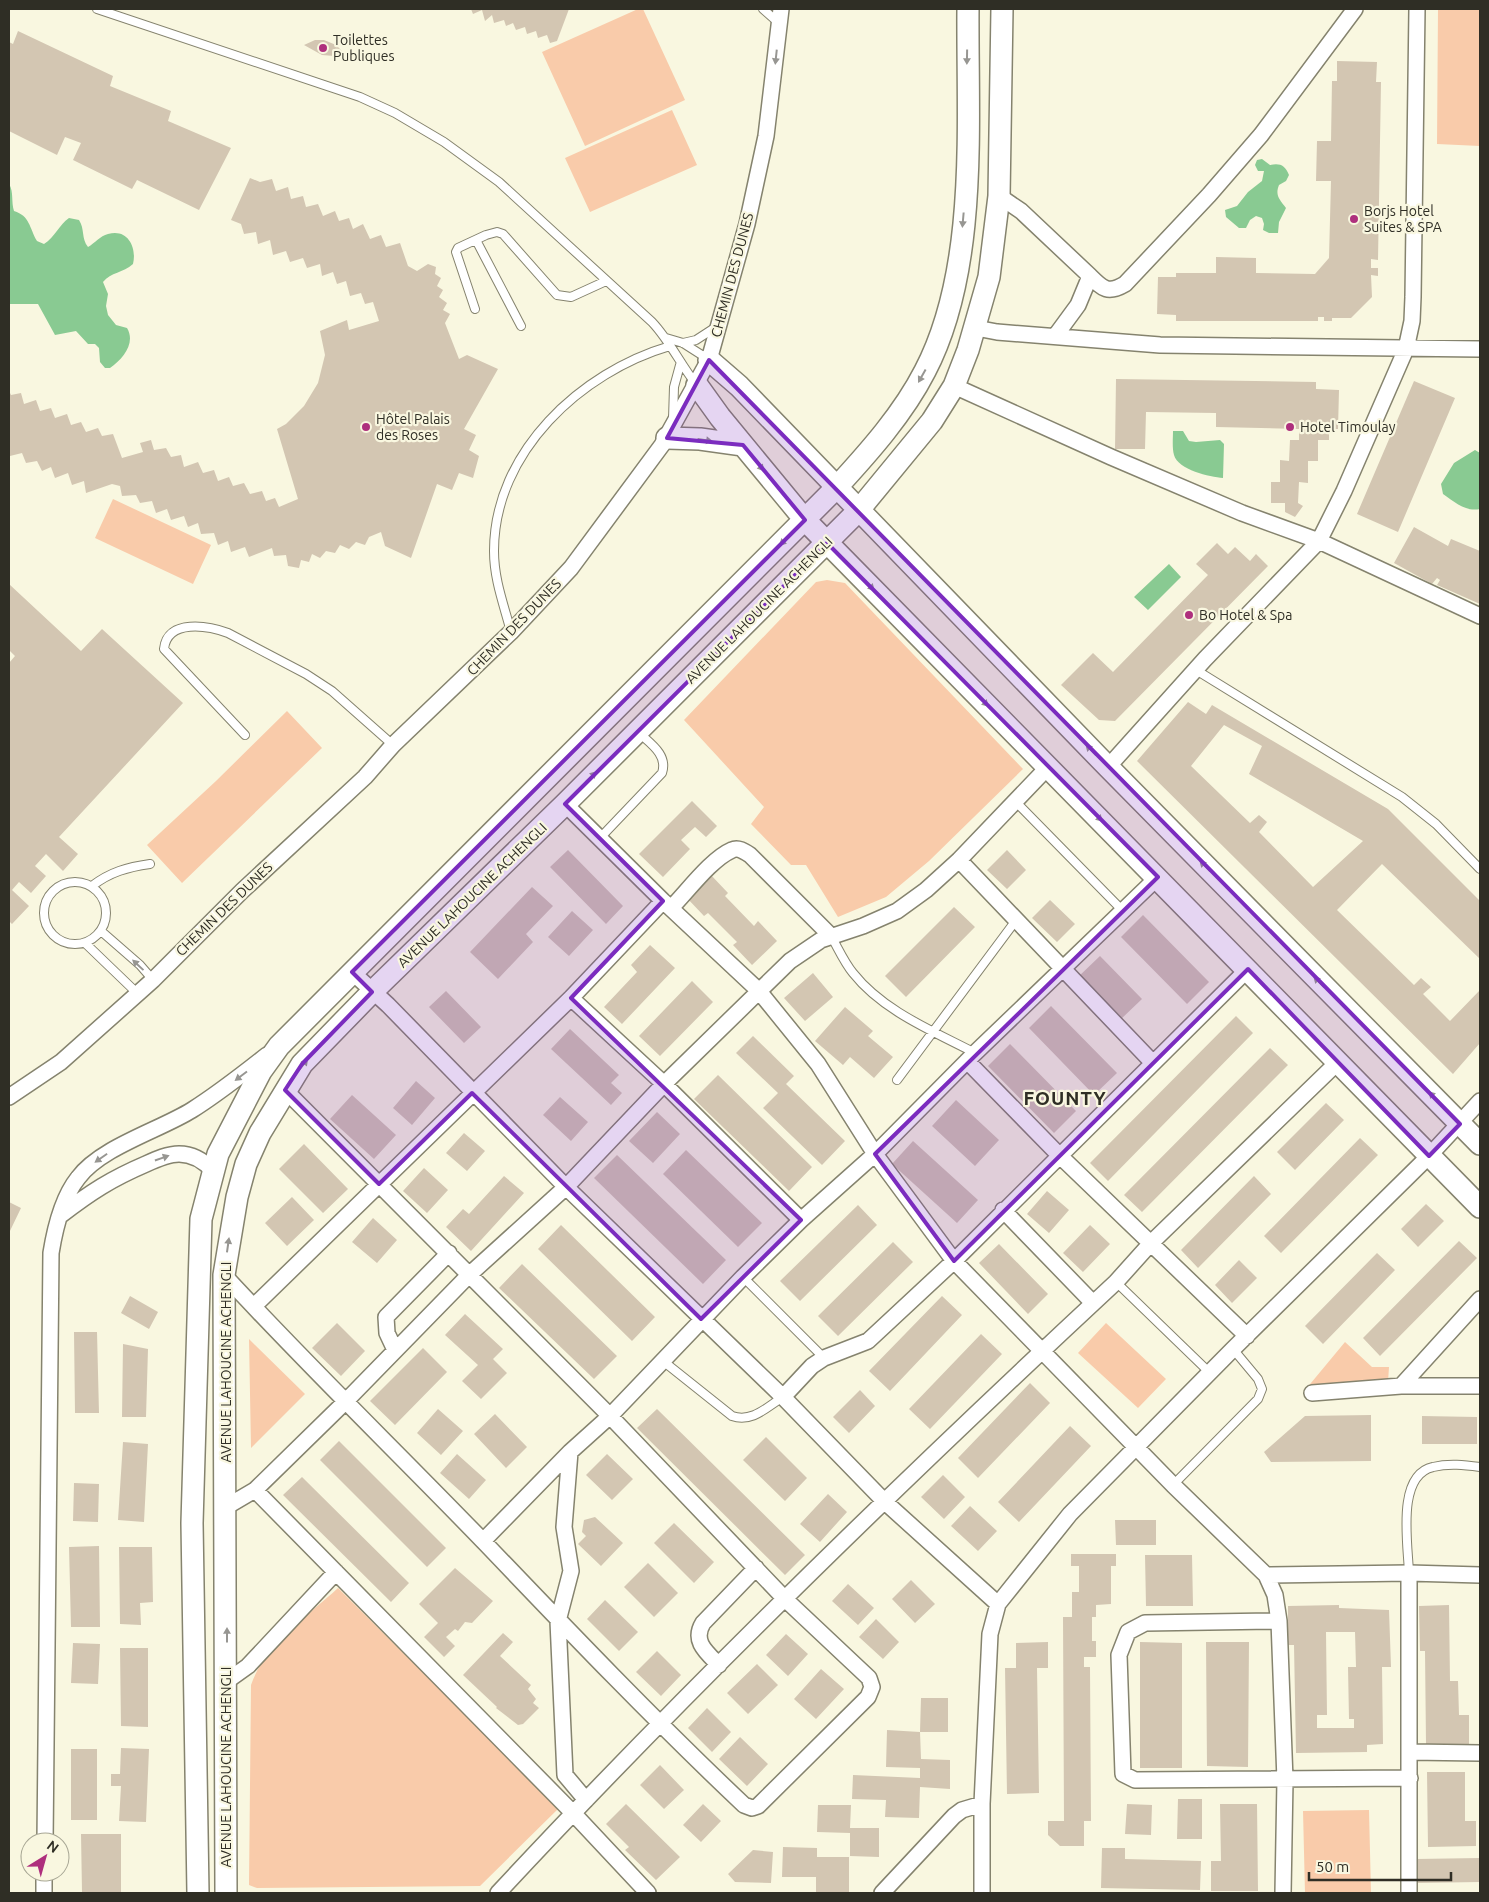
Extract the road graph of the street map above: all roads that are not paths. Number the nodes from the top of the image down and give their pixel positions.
1 (97, 9) edge
2 (763, 9) edge
3 (968, 9) edge
4 (1002, 9) edge
5 (1355, 9) edge
6 (1417, 9) edge
7 (780, 16) edge
8 (999, 196) junction
9 (476, 240) junction
10 (1090, 276) junction
11 (606, 281) junction
12 (475, 309) dead end
13 (719, 324) junction
14 (522, 326) dead end
15 (976, 328) junction
16 (1056, 336) junction
17 (666, 338) junction
18 (683, 343) junction
19 (670, 346) junction
20 (1406, 348) junction
21 (1480, 349) edge
22 (710, 360) junction
23 (680, 365) junction
24 (697, 386) junction
25 (954, 386) junction
26 (670, 433) junction
27 (743, 445) junction
28 (836, 488) junction
29 (858, 511) junction
30 (804, 520) junction
31 (1319, 541) junction
32 (826, 543) junction
33 (1480, 616) edge
34 (512, 632) junction
35 (1196, 670) junction
36 (637, 732) junction
37 (245, 735) dead end
38 (393, 746) junction
39 (1048, 767) junction
40 (1108, 767) junction
41 (1016, 801) junction
42 (565, 804) junction
43 (600, 838) junction
44 (959, 860) junction
45 (150, 864) dead end
46 (1480, 869) edge
47 (1158, 878) junction
48 (92, 886) junction
49 (667, 905) junction
50 (1123, 911) junction
51 (1017, 919) junction
52 (101, 931) junction
53 (830, 936) junction
54 (85, 943) junction
55 (1063, 968) junction
56 (1248, 969) junction
57 (352, 972) junction
58 (153, 980) junction
59 (758, 990) junction
60 (372, 992) junction
61 (137, 993) junction
62 (571, 998) junction
63 (932, 1031) junction
64 (279, 1046) junction
65 (971, 1057) junction
66 (1339, 1061) junction
67 (1153, 1063) junction
68 (897, 1080) dead end
69 (664, 1084) junction
70 (285, 1090) junction
71 (472, 1092) junction
72 (9, 1097) edge
73 (1480, 1101) edge
74 (1460, 1124) junction
75 (1480, 1144) edge
76 (875, 1154) junction
77 (1059, 1155) junction
78 (1429, 1156) junction
79 (213, 1171) junction
80 (380, 1184) junction
81 (566, 1187) junction
82 (1480, 1206) edge
83 (1003, 1210) junction
84 (60, 1216) junction
85 (801, 1220) junction
86 (1151, 1243) junction
87 (449, 1253) junction
88 (954, 1261) junction
89 (470, 1274) junction
90 (224, 1276) junction
91 (743, 1278) junction
92 (1116, 1282) junction
93 (1480, 1299) edge
94 (1093, 1303) junction
95 (254, 1306) junction
96 (701, 1319) junction
97 (1247, 1336) junction
98 (1232, 1349) junction
99 (395, 1350) junction
100 (1042, 1350) junction
101 (824, 1358) junction
102 (663, 1361) junction
103 (1209, 1372) junction
104 (1401, 1386) junction
105 (1480, 1386) edge
106 (1312, 1393) dead end
107 (783, 1397) junction
108 (344, 1403) junction
109 (610, 1416) junction
110 (1136, 1446) junction
111 (570, 1452) junction
112 (1480, 1467) edge
113 (1174, 1485) junction
114 (255, 1490) junction
115 (886, 1502) junction
116 (226, 1507) junction
117 (483, 1541) junction
118 (756, 1568) junction
119 (336, 1572) junction
120 (1409, 1573) junction
121 (1266, 1575) junction
122 (1480, 1575) edge
123 (785, 1599) junction
124 (998, 1604) junction
125 (558, 1621) junction
126 (1279, 1621) junction
127 (719, 1665) junction
128 (227, 1681) junction
129 (659, 1724) junction
130 (1410, 1752) junction
131 (1480, 1753) edge
132 (1410, 1778) junction
133 (1285, 1780) junction
134 (586, 1800) junction
135 (982, 1804) junction
136 (572, 1813) junction
137 (45, 1832) edge
138 (198, 1893) edge
139 (226, 1893) edge
140 (498, 1893) edge
141 (648, 1893) edge
142 (882, 1893) edge
143 (982, 1893) edge
144 (1283, 1893) edge
145 (1409, 1893) edge

1 - 11 lane
2 - 7 lane
3 -> 28 street, AVENUE LAHOUCINE ACHENGLI
4 - 8 street, AVENUE LAHOUCINE ACHENGLI
5 - 10 street
6 - 20 street
7 -> 13 street, CHEMIN DES DUNES
8 - 10 street
8 - 15 street, AVENUE LAHOUCINE ACHENGLI
9 - 11 lane
9 - 12 lane
9 - 14 lane
10 - 16 street
11 - 17 lane
13 - 18 lane
13 - 22 street, CHEMIN DES DUNES
15 - 16 street
15 - 25 street, AVENUE LAHOUCINE ACHENGLI
16 - 20 street
17 - 18 lane
17 - 19 lane
18 - 22 lane
19 - 23 lane
19 - 34 lane
20 - 21 street
20 - 31 street
22 - 24 street, CHEMIN DES DUNES
22 - 28 street
23 - 24 lane
23 - 26 lane
24 - 26 street, CHEMIN DES DUNES
24 - 27 street
25 - 29 street, AVENUE LAHOUCINE ACHENGLI
25 - 31 street
26 -> 27 street
26 - 34 street, CHEMIN DES DUNES
27 -> 30 street
28 - 29 street
28 - 30 street, AVENUE LAHOUCINE ACHENGLI
29 - 32 street, AVENUE LAHOUCINE ACHENGLI
40 -> 29 street
30 - 32 street
30 -> 57 street, AVENUE LAHOUCINE ACHENGLI
31 - 33 street
31 - 35 street
32 - 36 street, AVENUE LAHOUCINE ACHENGLI
32 -> 39 street
34 - 38 street, CHEMIN DES DUNES
35 - 40 street
35 - 46 lane
42 -> 36 street, AVENUE LAHOUCINE ACHENGLI
36 - 43 lane
37 - 38 lane
38 - 58 street, CHEMIN DES DUNES
39 - 41 street
39 -> 47 street
74 -> 40 street
41 - 44 street
41 - 50 lane
42 - 43 street
42 - 60 street, AVENUE LAHOUCINE ACHENGLI
43 - 49 street
44 - 51 street
44 - 53 street
45 - 48 lane
47 - 50 street
47 - 56 street
48 - 52 lane
48 - 54 lane
49 - 53 street
49 - 59 street
49 - 62 street
50 - 55 street
51 - 55 street
51 - 63 lane
52 - 54 lane
58 -> 52 lane
53 - 59 street
53 - 63 lane
54 - 61 lane
55 - 65 street
55 - 67 street
56 - 66 street
56 - 67 street
57 - 60 street
57 - 64 street, AVENUE LAHOUCINE ACHENGLI
58 - 61 street, CHEMIN DES DUNES
59 - 69 street
59 - 76 street
70 -> 60 street, AVENUE LAHOUCINE ACHENGLI
60 - 71 street
61 - 72 street, CHEMIN DES DUNES
62 - 69 street
62 - 71 street
63 - 65 lane
63 - 68 lane
64 - 79 street, AVENUE LAHOUCINE ACHENGLI
64 -> 84 street
65 - 76 street
65 - 77 street
66 - 78 street
66 - 86 street
67 - 77 street
69 - 81 street
69 - 85 street
70 - 80 street
90 -> 70 street, AVENUE LAHOUCINE ACHENGLI
71 - 80 street
71 - 81 street
73 - 74 street
74 - 75 street
74 - 78 street
76 - 85 street
76 - 88 street
77 - 83 street
77 - 86 street
78 - 82 street
78 - 97 street
84 -> 79 street
79 - 138 street, AVENUE LAHOUCINE ACHENGLI
80 - 87 street
80 - 95 street
81 - 89 street
81 - 96 street
83 - 88 street
83 - 94 street
84 - 137 street
85 - 91 street
86 - 92 street
86 - 97 street
87 - 89 street
87 - 99 street
88 - 100 street
88 - 101 street
89 - 99 street
89 - 109 street
90 - 95 street
90 - 116 street, AVENUE LAHOUCINE ACHENGLI
91 - 96 street
91 - 101 lane
92 - 94 street
92 - 103 lane
93 - 104 street
94 - 100 street
95 - 108 street
96 - 102 street
96 - 107 street
97 - 98 street
98 - 103 street
98 - 113 lane
99 - 108 street
100 - 110 street
100 - 115 street
101 - 107 street
102 - 107 lane
102 - 109 street
103 - 110 street
104 - 105 street
104 - 106 street
107 - 115 street
108 - 114 street
108 - 117 street
109 - 111 street
109 - 118 street
110 - 113 street
110 - 124 street
111 - 117 street
111 - 125 street
112 - 120 lane
113 - 121 street
114 - 116 street
114 - 119 street
115 - 123 street
115 - 124 street
128 -> 116 street, AVENUE LAHOUCINE ACHENGLI
117 - 125 street
118 - 123 street
118 - 127 street
119 - 128 street
119 - 136 street
120 - 121 street
120 - 122 street
120 - 130 street
121 - 126 street
123 - 127 street
123 - 129 street
124 - 135 street
125 - 129 street
125 - 134 street
126 - 133 street
126 - 133 street
127 - 129 street
128 - 139 street, AVENUE LAHOUCINE ACHENGLI
129 - 134 street
130 - 131 street
130 - 132 street
132 - 133 street
132 - 145 street
133 - 144 street
134 - 136 street
135 - 142 street
135 - 143 street
136 - 140 street
136 - 141 street

